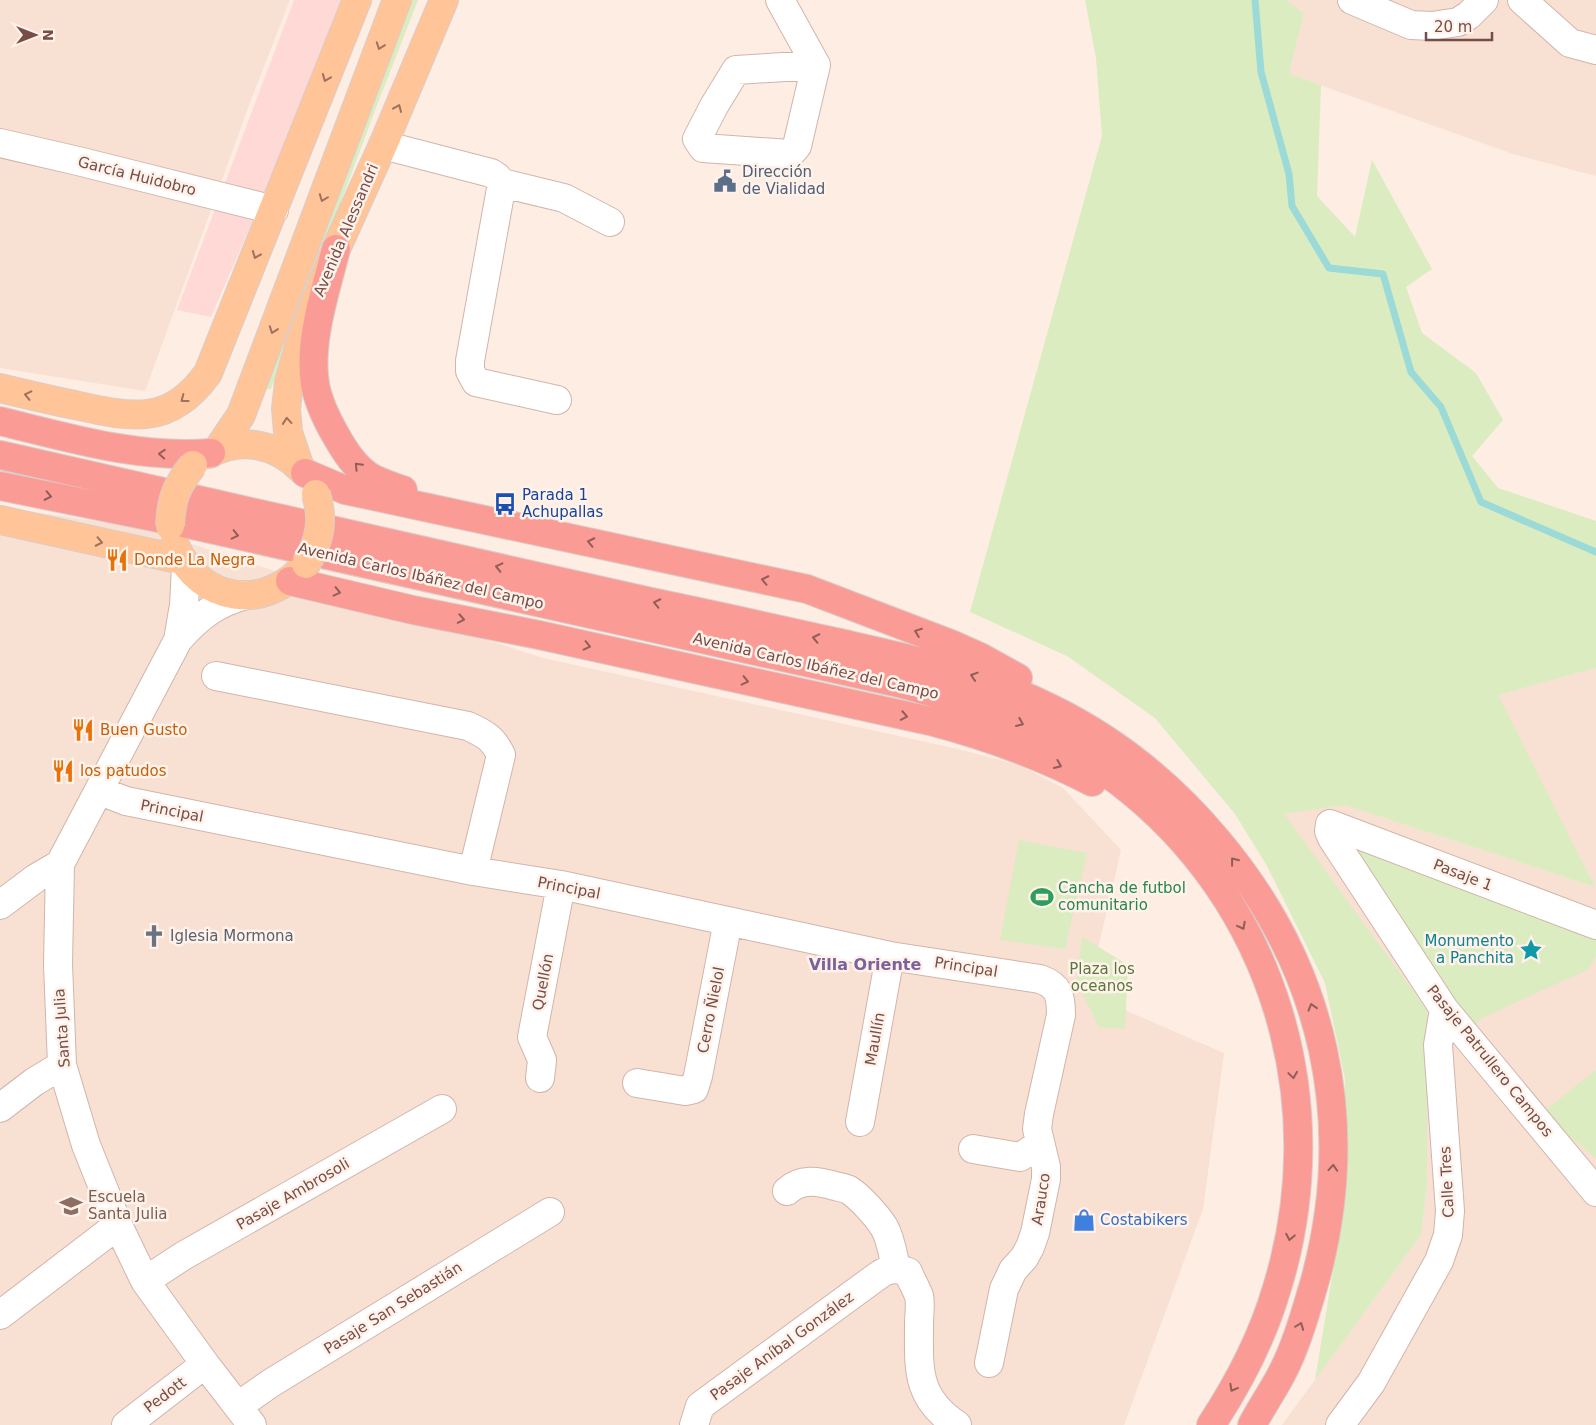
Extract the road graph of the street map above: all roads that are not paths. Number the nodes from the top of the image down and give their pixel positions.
1 (357, 0) edge
2 (397, 0) edge
3 (444, 0) edge
4 (780, 0) edge
5 (1352, 0) edge
6 (1484, 0) edge
7 (1522, 0) edge
8 (1596, 50) edge
9 (816, 65) junction
10 (0, 143) edge
11 (383, 145) junction
12 (502, 184) junction
13 (274, 210) junction
14 (610, 222) dead end
15 (336, 249) junction
16 (0, 388) edge
17 (557, 400) dead end
18 (0, 421) edge
19 (0, 455) edge
20 (207, 456) junction
21 (307, 478) junction
22 (0, 486) edge
23 (465, 514) junction
24 (0, 520) edge
25 (184, 564) junction
26 (298, 572) junction
27 (246, 595) junction
28 (178, 640) junction
29 (216, 676) dead end
30 (1082, 724) junction
31 (100, 791) junction
32 (1160, 818) junction
33 (1330, 824) joint
34 (60, 864) junction
35 (473, 871) junction
36 (560, 885) junction
37 (0, 904) edge
38 (728, 921) junction
39 (1596, 925) edge
40 (890, 956) junction
41 (1040, 979) joint
42 (1444, 1009) junction
43 (62, 1066) junction
44 (540, 1078) dead end
45 (637, 1083) dead end
46 (0, 1108) edge
47 (442, 1109) dead end
48 (860, 1122) dead end
49 (1040, 1144) junction
50 (973, 1149) dead end
51 (787, 1191) dead end
52 (1596, 1192) edge
53 (550, 1212) dead end
54 (118, 1225) junction
55 (887, 1272) junction
56 (145, 1281) junction
57 (0, 1315) edge
58 (988, 1363) dead end
59 (206, 1364) junction
60 (245, 1416) edge
61 (1342, 1422) edge
62 (126, 1425) edge
63 (694, 1425) edge
64 (957, 1425) edge
65 (1211, 1425) edge
66 (1252, 1425) edge

1 -> 13 main road
2 -> 20 main road, Avenida Alessandri
11 -> 3 main road, Avenida Alessandri
4 - 9 street
5 - 6 street
7 - 8 street
9 - 9 street
10 - 13 street, García Huidobro
11 - 12 street
11 - 15 main road, Avenida Alessandri
12 - 14 street
12 - 17 street
13 -> 16 main road
21 -> 15 main road, Avenida Alessandri
23 -> 15 highway
20 -> 18 highway
30 -> 19 highway, Avenida Carlos Ibáñez del Campo
20 - 21 main road
20 - 25 main road, bridge
21 - 23 highway
21 - 26 main road, bridge
22 -> 32 highway, Avenida Carlos Ibáñez del Campo
30 -> 23 highway
24 -> 25 main road
25 - 27 main road
25 - 28 street, Santa Julia
26 - 27 main road
26 -> 32 highway
27 - 28 street, Santa Julia
28 - 31 street, Santa Julia
29 - 35 street
66 -> 30 highway, Avenida Carlos Ibáñez del Campo
31 - 34 street, Santa Julia
31 - 35 street, Principal
32 -> 65 highway, Avenida Carlos Ibáñez del Campo
33 - 39 street, Pasaje 1
33 - 42 street, Pasaje Patrullero Campos
34 - 37 street
34 - 43 street, Santa Julia
35 - 36 street, Principal
36 - 38 street, Principal
36 - 44 street, Quellón
38 - 40 street, Principal
38 - 45 street, Cerro Ñielol
40 - 41 street, Principal
40 - 48 street, Maullín
41 - 49 street, Arauco
42 - 52 street, Pasaje Patrullero Campos
42 - 61 street, Calle Tres
43 - 46 street
43 - 54 street, Santa Julia
47 - 56 street, Pasaje Ambrosoli
49 - 50 street
49 - 58 street, Arauco
51 - 55 street
53 - 60 street, Pasaje San Sebastián
54 - 56 street, Santa Julia
54 - 57 street
55 - 63 street, Pasaje Aníbal González
55 - 64 street
56 - 59 street, Santa Julia
59 - 60 street, Santa Julia
59 - 62 street, Pedott

